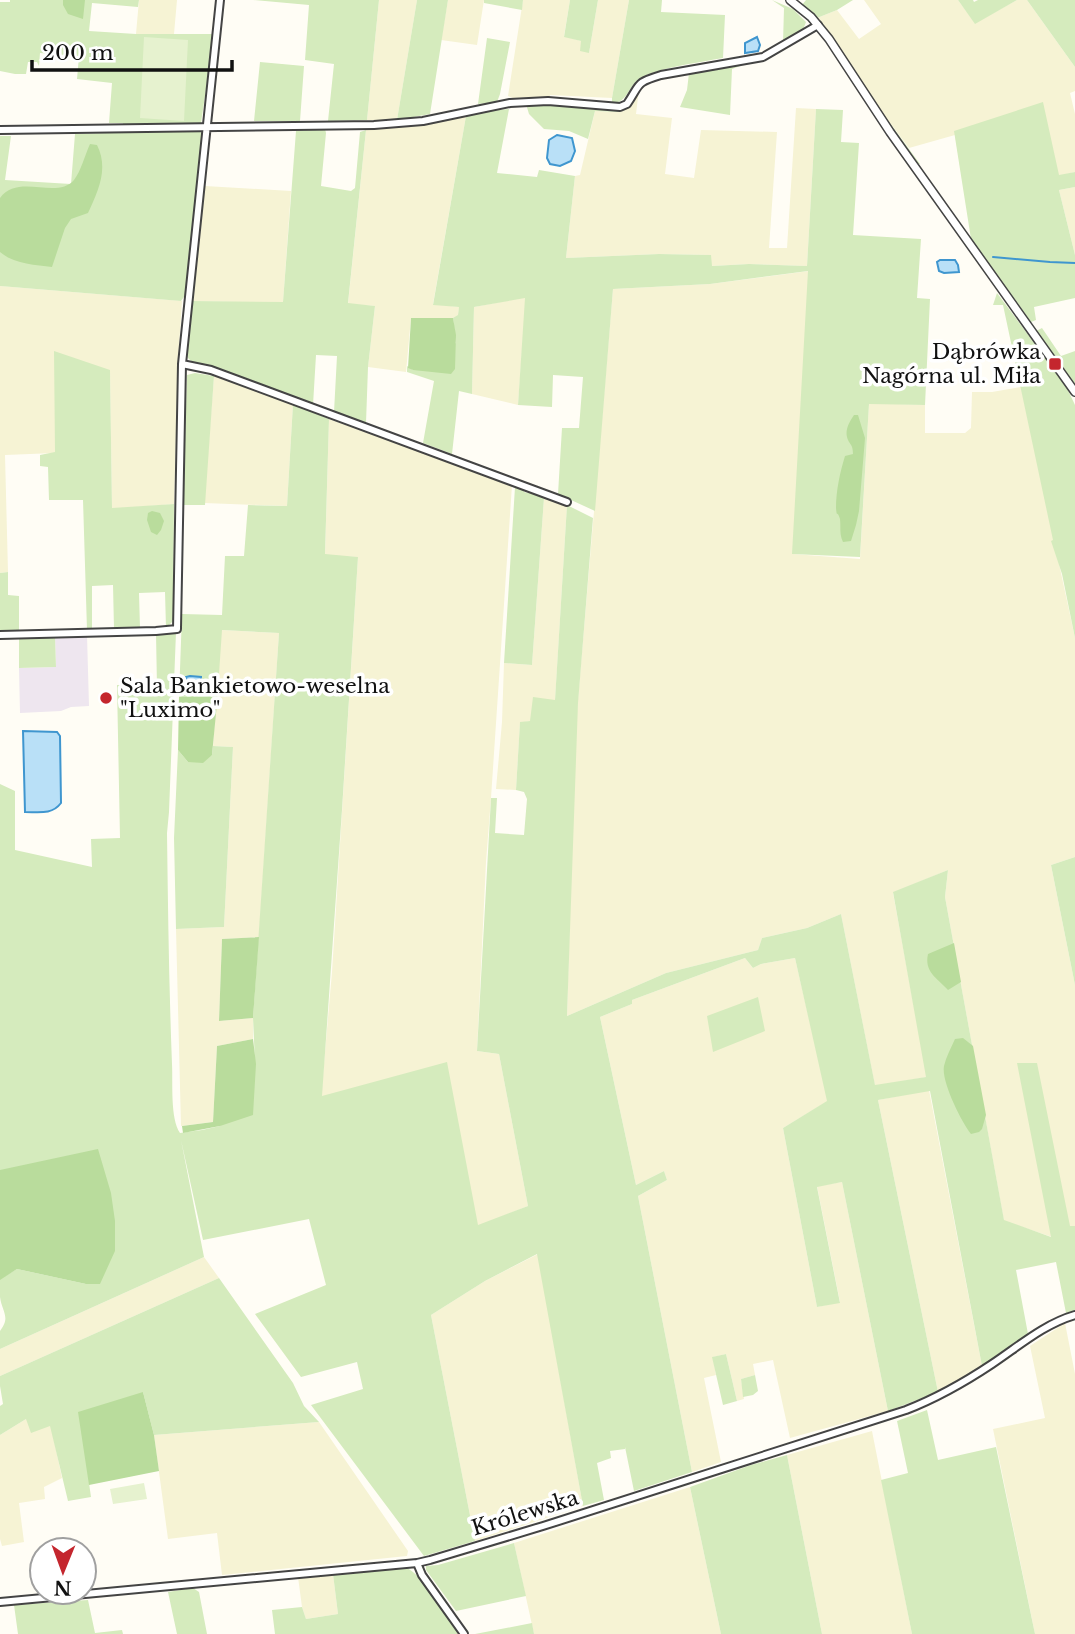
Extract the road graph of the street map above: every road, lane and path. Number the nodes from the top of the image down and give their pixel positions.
1 (220, 0) edge
2 (793, 1) edge
3 (818, 25) junction
4 (207, 127) junction
5 (0, 130) edge
6 (182, 364) junction
7 (1075, 392) edge
8 (566, 502) dead end
9 (0, 635) edge
10 (1075, 1315) edge
11 (417, 1563) junction
12 (0, 1602) edge
13 (464, 1634) edge

1 - 4 street
2 - 3 street
3 - 4 street
3 - 7 street
4 - 5 street
4 - 6 street
6 - 8 street
6 - 9 street
10 - 11 street, Królewska
11 - 12 street, Królewska
11 - 13 street

